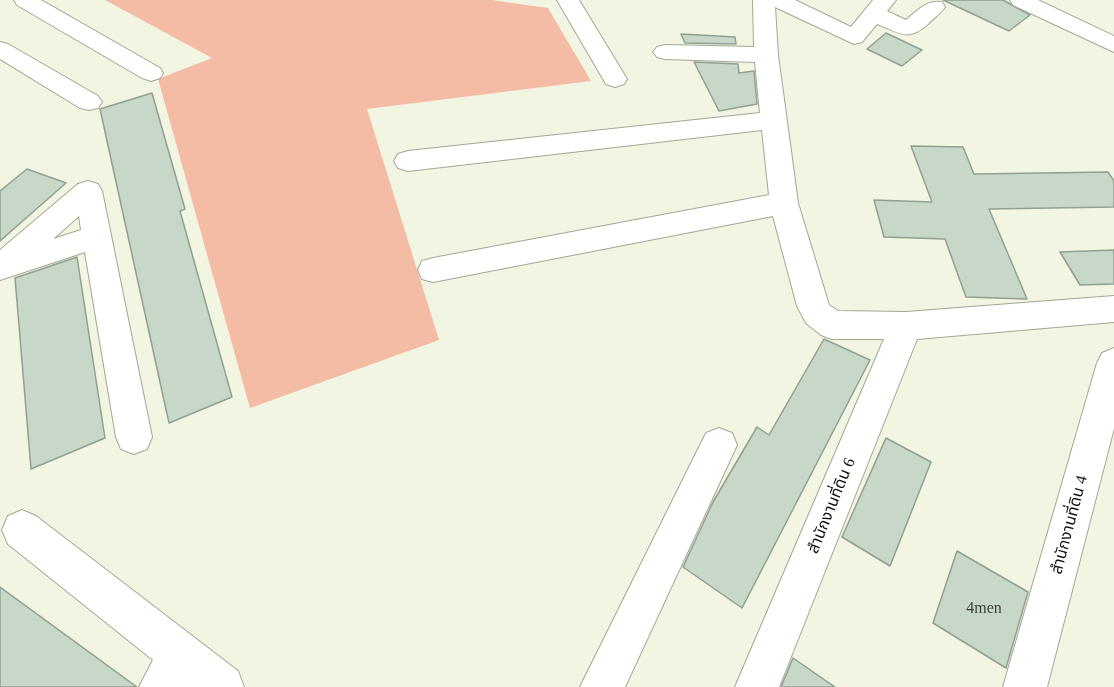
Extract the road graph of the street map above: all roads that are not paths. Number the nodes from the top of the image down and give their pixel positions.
1 (25, 0) edge
2 (568, 0) edge
3 (763, 0) edge
4 (1021, 0) edge
5 (879, 7) edge
6 (934, 7) dead end
7 (1114, 45) edge
8 (0, 49) edge
9 (665, 52) dead end
10 (766, 55) junction
11 (151, 73) dead end
12 (615, 79) dead end
13 (89, 102) dead end
14 (775, 120) junction
15 (408, 161) dead end
16 (784, 203) junction
17 (98, 236) dead end
18 (433, 270) dead end
19 (1114, 309) edge
20 (906, 326) junction
21 (1114, 363) edge
22 (1107, 419) edge
23 (134, 437) dead end
24 (718, 445) dead end
25 (22, 530) dead end
26 (171, 671) edge
27 (222, 687) edge
28 (602, 687) edge
29 (757, 687) edge
30 (1025, 687) edge

1 - 11 street
2 - 12 street
3 - 5 street
3 - 10 street
4 - 7 street
5 - 6 street
8 - 13 street
9 - 10 street
10 - 14 street
14 - 15 street
14 - 16 street
16 - 18 street
16 - 20 street
17 - 23 street
19 - 20 street
20 - 29 street, สำนักงานที่ดิน 6
21 - 22 street, สำนักงานที่ดิน 4
22 - 30 street, สำนักงานที่ดิน 4
24 - 28 street
25 - 26 street
26 - 27 street

